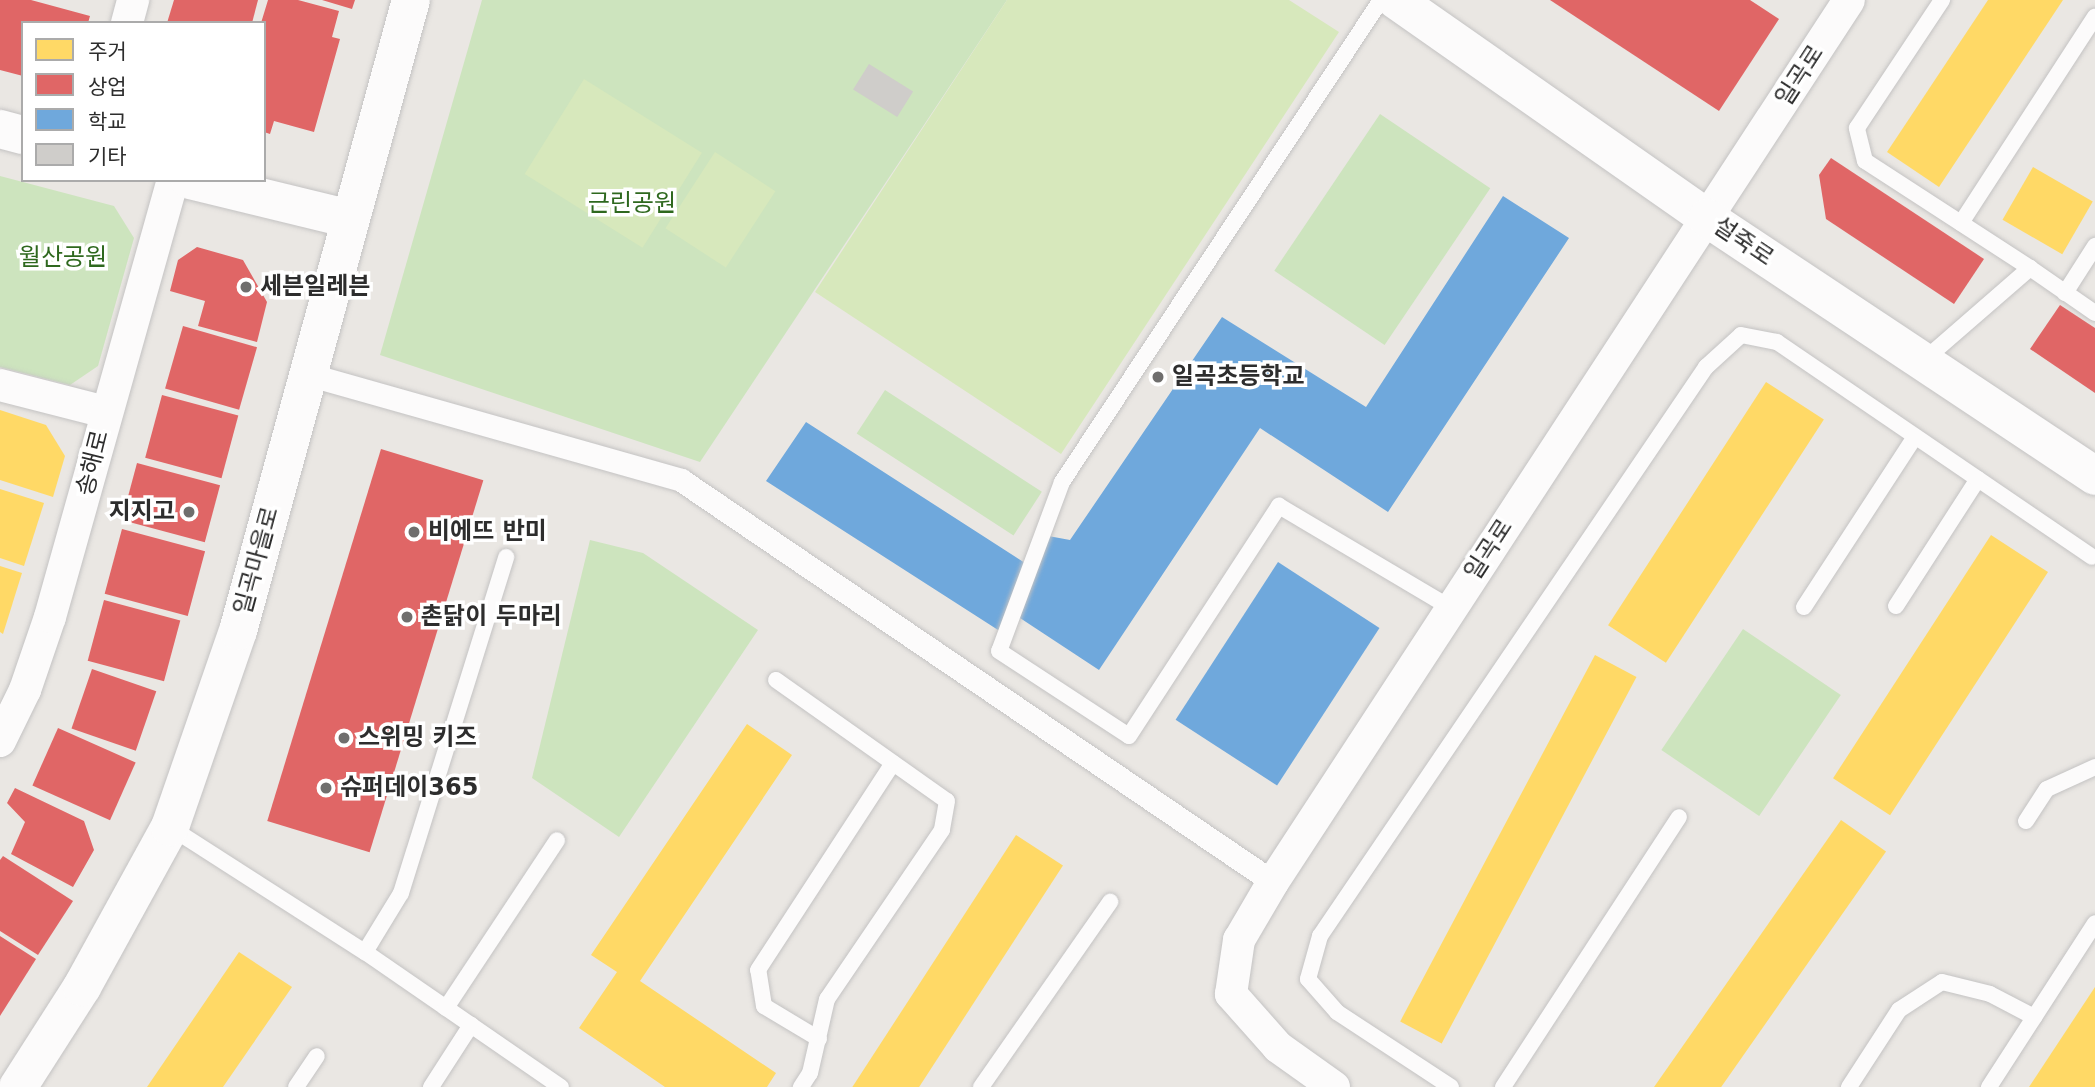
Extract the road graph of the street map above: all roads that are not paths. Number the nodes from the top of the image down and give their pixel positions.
1 (133, 0) edge
2 (411, 0) edge
3 (1381, 0) edge
4 (1396, 0) edge
5 (1849, 0) edge
6 (1942, 0) edge
7 (2095, 17) edge
8 (128, 21) edge
9 (0, 129) edge
10 (21, 134) edge
11 (172, 182) edge
12 (198, 182) edge
13 (1707, 218) junction
14 (350, 219) junction
15 (1961, 223) junction
16 (2095, 246) edge
17 (2030, 268) junction
18 (2065, 293) junction
19 (2095, 313) edge
20 (1923, 361) junction
21 (307, 374) junction
22 (0, 385) edge
23 (105, 412) junction
24 (1915, 437) junction
25 (2095, 476) edge
26 (1978, 480) junction
27 (1062, 482) junction
28 (1054, 536) dead end
29 (506, 557) dead end
30 (2092, 558) dead end
31 (1896, 606) dead end
32 (1804, 607) dead end
33 (1451, 608) junction
34 (776, 680) dead end
35 (0, 741) edge
36 (893, 763) junction
37 (2095, 767) edge
38 (1679, 817) dead end
39 (2026, 821) dead end
40 (170, 827) junction
41 (557, 840) dead end
42 (1273, 882) junction
43 (1110, 902) dead end
44 (2095, 923) edge
45 (365, 952) junction
46 (446, 1008) junction
47 (2034, 1017) junction
48 (471, 1025) junction
49 (819, 1039) junction
50 (317, 1056) dead end
51 (18, 1087) edge
52 (296, 1087) edge
53 (431, 1087) edge
54 (561, 1087) edge
55 (801, 1087) edge
56 (982, 1087) edge
57 (1334, 1087) edge
58 (1451, 1087) edge
59 (1503, 1087) edge
60 (1849, 1087) edge
61 (1989, 1087) edge

1 - 8 street
2 - 14 street, 일곡마을로
3 - 27 lane
4 - 13 street, 설죽로
5 - 13 street, 일곡로
6 - 15 lane
7 - 15 lane
9 - 10 street
11 - 23 street, 송해로
12 - 14 street
13 - 20 street, 설죽로
13 - 33 street, 일곡로
14 - 21 street, 일곡마을로
15 - 17 lane
16 - 18 lane
17 - 18 lane
17 - 20 lane
18 - 19 lane
20 - 25 street, 설죽로
21 - 40 street, 일곡마을로
21 - 42 street
22 - 23 street
23 - 35 street, 송해로
24 - 26 lane
24 - 32 lane
24 - 58 lane
26 - 30 lane
26 - 31 lane
27 - 28 lane
27 - 33 lane
29 - 45 lane
33 - 42 street, 일곡로
34 - 36 lane
36 - 49 lane
36 - 49 lane
37 - 39 lane
38 - 59 lane
40 - 45 lane
40 - 51 street, 일곡마을로
41 - 46 lane
42 - 57 street, 일곡로
43 - 56 lane
44 - 47 lane
45 - 46 lane
46 - 48 lane
47 - 60 lane
47 - 61 lane
48 - 53 lane
48 - 54 lane
49 - 55 lane
50 - 52 lane

